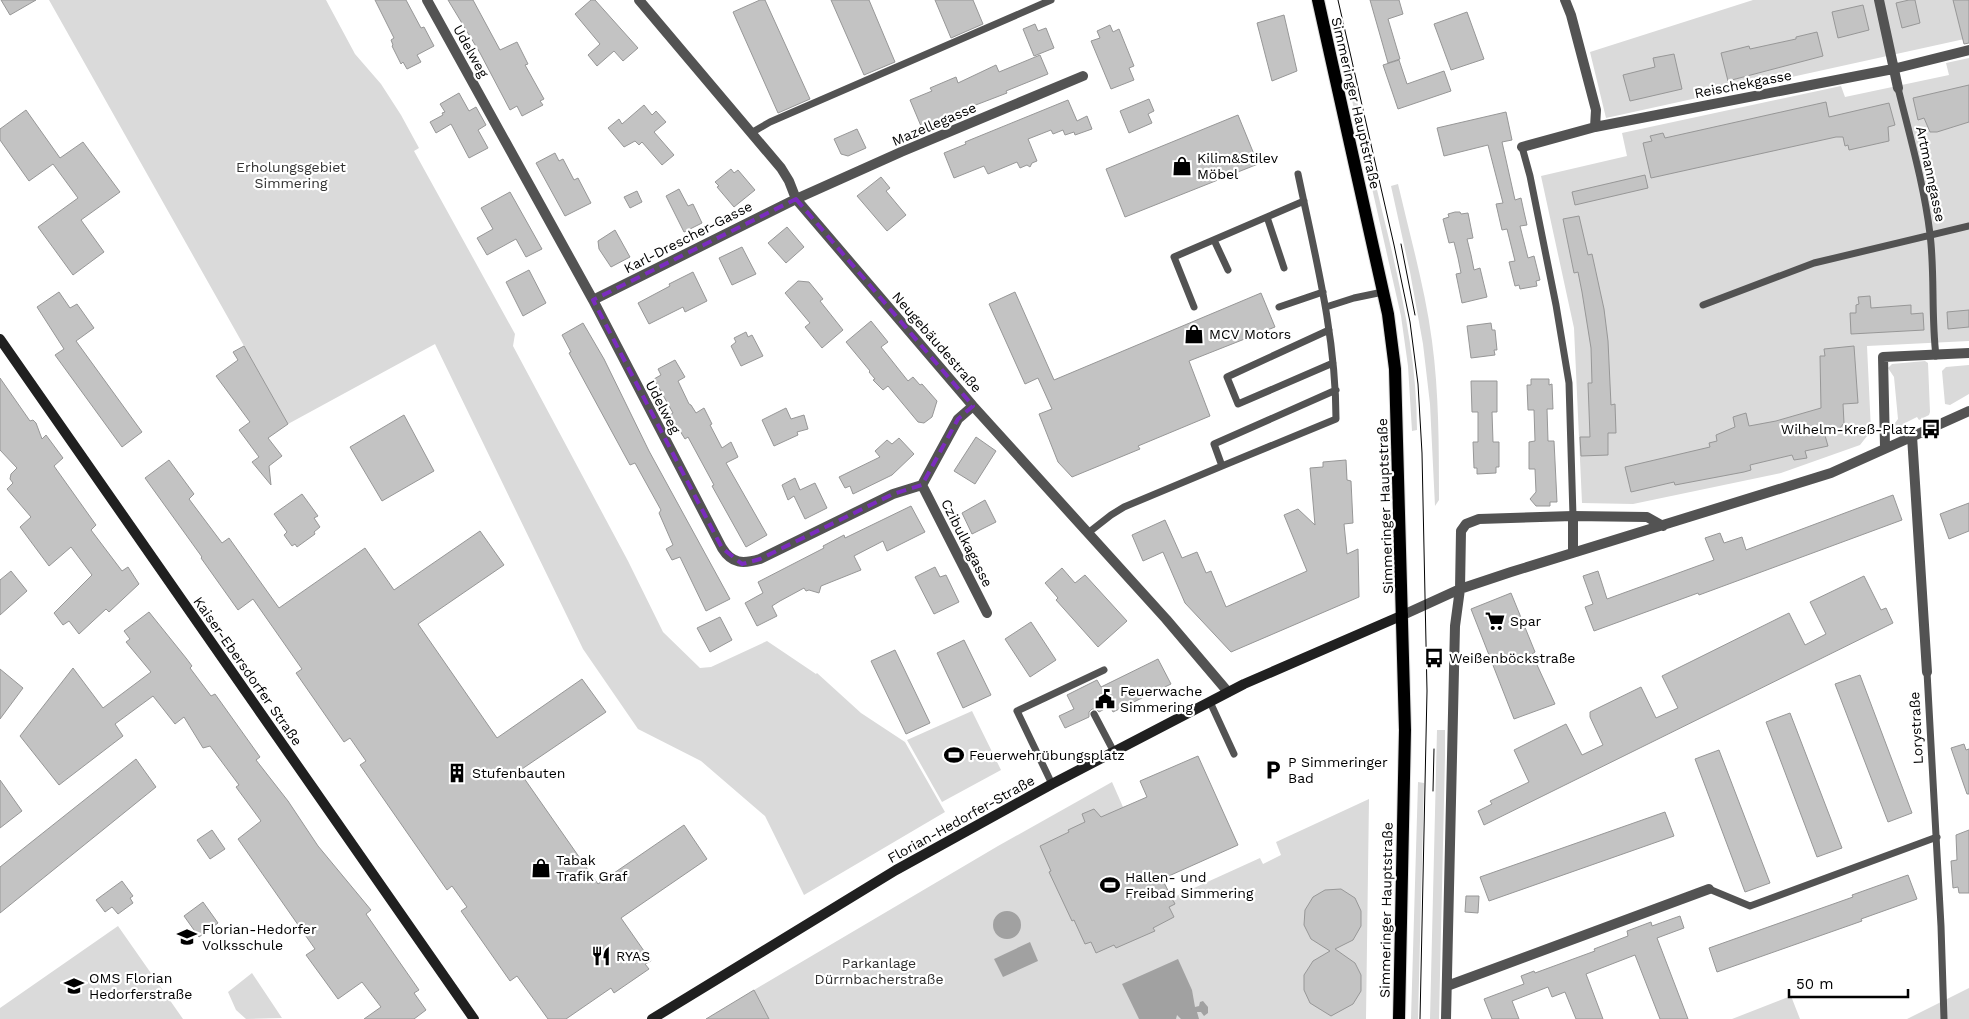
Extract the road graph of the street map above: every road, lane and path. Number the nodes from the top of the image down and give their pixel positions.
1 (428, 0) edge
2 (638, 0) edge
3 (1052, 0) edge
4 (1318, 0) edge
5 (1565, 0) edge
6 (1879, 0) edge
7 (1969, 50) edge
8 (1893, 69) junction
9 (1083, 76) dead end
10 (1898, 88) joint
11 (1595, 127) junction
12 (751, 133) junction
13 (1522, 147) joint
14 (1298, 174) dead end
15 (796, 198) junction
16 (1304, 201) junction
17 (1266, 217) junction
18 (1969, 226) edge
19 (1930, 236) junction
20 (1214, 240) junction
21 (1284, 268) dead end
22 (1228, 270) dead end
23 (1323, 292) junction
24 (1383, 292) junction
25 (593, 300) junction
26 (1704, 304) dead end
27 (1194, 307) dead end
28 (1279, 307) dead end
29 (1326, 307) junction
30 (1329, 330) junction
31 (0, 340) edge
32 (1969, 353) edge
33 (1936, 356) junction
34 (1333, 363) junction
35 (1336, 390) junction
36 (973, 406) junction
37 (1969, 411) edge
38 (1912, 436) junction
39 (1885, 447) junction
40 (1222, 466) junction
41 (922, 485) junction
42 (1573, 516) junction
43 (1663, 526) junction
44 (1088, 533) junction
45 (1573, 553) junction
46 (1460, 589) junction
47 (987, 613) dead end
48 (1404, 614) junction
49 (1104, 670) dead end
50 (1927, 672) joint
51 (1228, 692) junction
52 (1210, 702) junction
53 (1094, 714) dead end
54 (1114, 752) junction
55 (1234, 754) dead end
56 (1052, 784) junction
57 (1937, 837) junction
58 (1709, 889) joint
59 (1447, 986) junction
60 (474, 1019) edge
61 (652, 1019) edge
62 (1399, 1019) edge
63 (1446, 1019) edge
64 (1944, 1019) edge

1 - 25 street, Udelweg
2 - 12 street, Neugebäudestraße
3 - 12 lane
4 - 24 main road, Simmeringer Hauptstraße
5 - 11 street
6 - 8 street, Artmanngasse
7 - 8 street, Reischekgasse
8 - 10 street, Artmanngasse
8 - 11 street, Reischekgasse
9 - 15 street, Mazellegasse
10 - 19 lane, Artmanngasse
11 - 13 street, Reischekgasse
12 - 15 street, Neugebäudestraße
13 - 42 lane
14 - 16 lane
15 - 25 street, Karl-Drescher-Gasse
15 - 36 street, Neugebäudestraße
16 - 17 lane
16 - 23 lane
17 - 20 lane
17 - 21 lane
18 - 19 lane
19 - 26 lane
19 - 33 lane, Artmanngasse
20 - 22 lane
20 - 27 lane
23 - 28 lane
23 - 29 lane
24 - 29 lane
24 - 48 main road, Simmeringer Hauptstraße
25 - 41 street, Udelweg
29 - 30 lane
30 - 34 lane
30 - 34 lane
31 - 60 main road, Kaiser-Ebersdorfer Straße
32 - 33 street
33 - 39 street
34 - 35 lane
35 - 40 lane
35 - 40 lane
36 - 41 street
36 - 44 street, Neugebäudestraße
37 - 38 street
38 - 39 street
38 - 50 street, Lorystraße
39 - 43 street
40 - 44 lane
41 - 47 street, Czibulkagasse
42 - 43 street
42 - 45 street
42 - 46 street
43 - 45 street
44 - 51 street, Neugebäudestraße
45 - 46 street
46 - 48 street
46 - 59 street
48 - 51 main road, Florian-Hedorfer-Straße
48 - 62 main road, Simmeringer Hauptstraße
49 - 56 lane
50 - 57 lane, Lorystraße
51 - 52 main road, Florian-Hedorfer-Straße
52 - 54 main road, Florian-Hedorfer-Straße
52 - 55 lane
53 - 54 lane
54 - 56 main road, Florian-Hedorfer-Straße
56 - 61 main road, Florian-Hedorfer-Straße
57 - 58 lane
57 - 64 lane, Lorystraße
58 - 59 street
59 - 63 street

